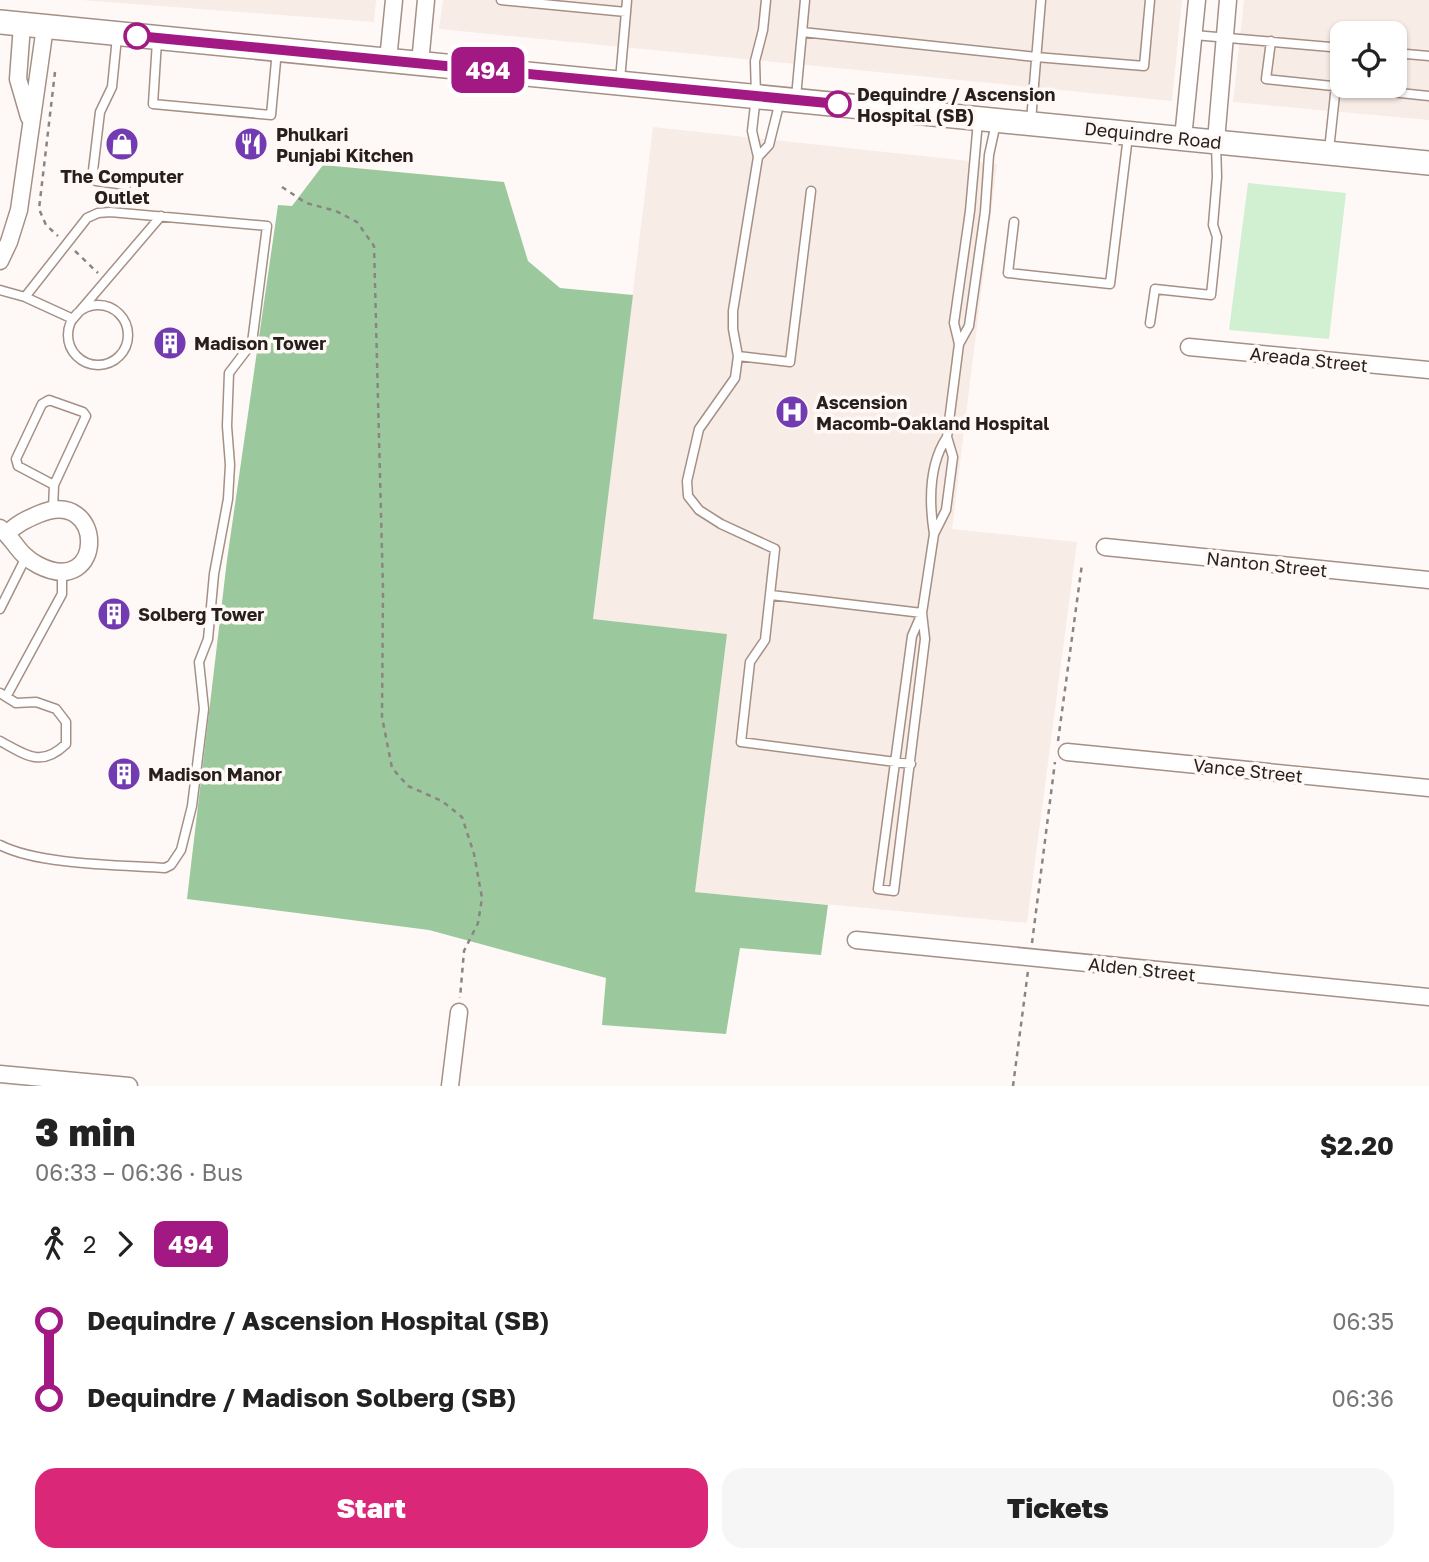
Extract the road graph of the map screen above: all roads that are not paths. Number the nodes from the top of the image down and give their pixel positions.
1 (394, 0) edge
2 (426, 0) edge
3 (501, 0) edge
4 (627, 0) edge
5 (766, 0) edge
6 (805, 0) edge
7 (1041, 0) edge
8 (1150, 0) edge
9 (1197, 0) edge
10 (1228, 0) edge
11 (544, 2) edge
12 (626, 12) junction
13 (11, 23) edge
14 (45, 27) junction
15 (802, 32) junction
16 (117, 34) junction
17 (1194, 34) junction
18 (1225, 37) junction
19 (158, 38) junction
20 (1270, 41) junction
21 (1330, 47) edge
22 (277, 49) junction
23 (1407, 54) edge
24 (1429, 56) edge
25 (1036, 57) junction
26 (388, 60) junction
27 (420, 63) junction
28 (620, 83) junction
29 (1330, 85) edge
30 (1407, 94) edge
31 (756, 96) junction
32 (1429, 96) edge
33 (1335, 98) edge
34 (788, 99) junction
35 (987, 119) junction
36 (31, 122) junction
37 (1030, 124) junction
38 (1128, 133) junction
39 (1183, 138) junction
40 (1216, 141) junction
41 (1329, 153) junction
42 (758, 157) junction
43 (1429, 163) edge
44 (127, 185) dead end
45 (811, 191) dead end
46 (161, 216) junction
47 (1014, 222) dead end
48 (0, 261) edge
49 (0, 290) edge
50 (25, 297) junction
51 (73, 319) junction
52 (1150, 323) dead end
53 (959, 344) junction
54 (1189, 347) dead end
55 (738, 356) junction
56 (1429, 370) edge
57 (947, 437) junction
58 (54, 485) junction
59 (53, 509) junction
60 (3, 531) edge
61 (934, 534) junction
62 (1105, 547) dead end
63 (26, 557) junction
64 (62, 571) junction
65 (1429, 580) edge
66 (771, 595) junction
67 (0, 610) edge
68 (922, 613) junction
69 (3, 695) edge
70 (0, 741) edge
71 (1067, 752) dead end
72 (895, 762) junction
73 (911, 764) junction
74 (1429, 788) edge
75 (0, 845) edge
76 (856, 940) dead end
77 (1429, 997) edge
78 (459, 1013) road end
79 (0, 1074) edge
80 (129, 1086) edge
81 (450, 1086) edge

1 - 26 street
2 - 27 street
3 - 11 lane
4 - 12 lane
5 - 31 lane
6 - 15 lane
7 - 25 lane
8 - 25 lane
9 - 17 street
10 - 18 street
11 - 12 lane
12 - 28 lane
13 - 14 main road, Dequindre Road
13 - 36 street
14 - 16 main road, Dequindre Road
14 - 36 street
15 - 25 lane
15 - 34 lane
16 - 19 main road, Dequindre Road
16 - 44 lane
17 - 18 lane
17 - 39 street
18 - 20 lane
18 - 40 street
19 - 22 main road, Dequindre Road
19 - 22 lane
20 - 21 lane
20 - 29 lane
22 - 26 main road, Dequindre Road
23 - 24 lane
25 - 37 lane
26 - 27 main road, Dequindre Road
27 - 28 main road, Dequindre Road
28 - 31 main road, Dequindre Road
30 - 32 lane
31 - 34 main road, Dequindre Road
31 - 42 lane
33 - 41 lane
34 - 35 main road, Dequindre Road
34 - 42 lane
35 - 37 main road, Dequindre Road
35 - 53 lane
35 - 53 lane
36 - 48 street
37 - 38 main road, Dequindre Road
38 - 39 main road, Dequindre Road
38 - 47 lane
39 - 40 main road, Dequindre Road
40 - 41 main road, Dequindre Road
40 - 52 lane
41 - 43 main road, Dequindre Road
42 - 55 lane
45 - 55 lane
46 - 50 lane
46 - 51 lane
46 - 75 lane
49 - 50 lane
50 - 51 lane
51 - 51 lane
53 - 57 lane
54 - 56 street, Areada Street
55 - 66 lane
57 - 61 lane
57 - 61 lane
58 - 58 lane
58 - 59 lane
59 - 60 street
59 - 64 street
60 - 63 street
61 - 68 lane
62 - 65 street, Nanton Street
63 - 64 street
63 - 67 lane
64 - 69 lane
66 - 68 lane
66 - 72 lane
68 - 72 lane
68 - 73 lane
69 - 70 lane
71 - 74 street, Vance Street
72 - 73 lane
72 - 73 lane
76 - 77 street, Alden Street
78 - 81 street
79 - 80 street

